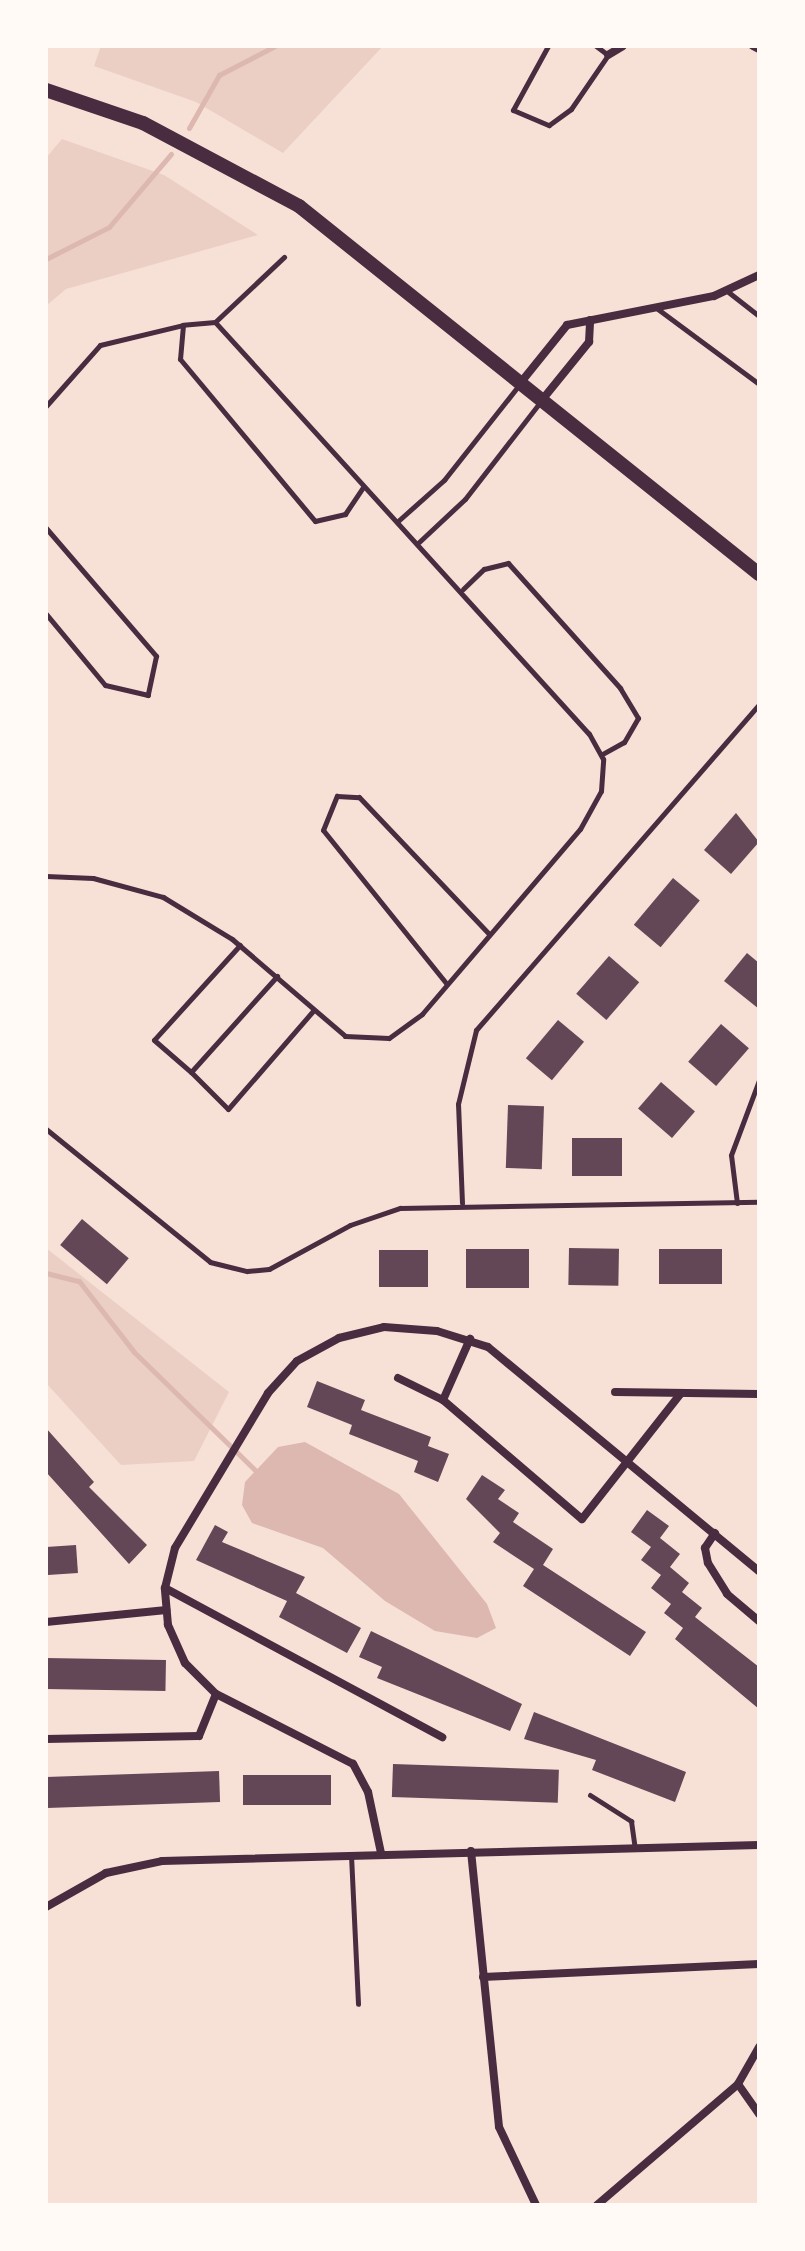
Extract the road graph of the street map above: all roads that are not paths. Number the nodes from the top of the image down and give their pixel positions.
1 (548, 46) edge
2 (596, 46) edge
3 (623, 46) edge
4 (753, 46) edge
5 (759, 49) edge
6 (608, 55) junction
7 (46, 90) edge
8 (284, 257) dead end
9 (759, 275) edge
10 (727, 291) junction
11 (654, 307) junction
12 (759, 316) edge
13 (590, 320) junction
14 (215, 322) junction
15 (183, 325) junction
16 (522, 381) junction
17 (759, 384) edge
18 (542, 400) junction
19 (46, 406) edge
20 (363, 487) junction
21 (398, 521) junction
22 (46, 528) edge
23 (419, 542) junction
24 (759, 574) edge
25 (463, 589) junction
26 (46, 614) edge
27 (759, 705) edge
28 (601, 755) junction
29 (46, 876) edge
30 (489, 934) junction
31 (240, 945) junction
32 (277, 976) junction
33 (446, 983) junction
34 (313, 1011) junction
35 (191, 1072) junction
36 (759, 1080) edge
37 (46, 1129) edge
38 (759, 1202) edge
39 (462, 1203) junction
40 (737, 1203) junction
41 (470, 1339) junction
42 (398, 1378) dead end
43 (615, 1392) dead end
44 (681, 1393) junction
45 (759, 1394) edge
46 (443, 1400) junction
47 (632, 1463) junction
48 (715, 1533) junction
49 (759, 1571) edge
50 (165, 1588) junction
51 (166, 1610) junction
52 (759, 1621) edge
53 (46, 1622) edge
54 (216, 1694) junction
55 (442, 1737) dead end
56 (46, 1739) edge
57 (590, 1795) dead end
58 (759, 1845) edge
59 (635, 1849) junction
60 (471, 1851) junction
61 (381, 1853) junction
62 (351, 1854) junction
63 (46, 1907) edge
64 (759, 1964) edge
65 (483, 1977) junction
66 (358, 2004) dead end
67 (759, 2047) edge
68 (738, 2084) junction
69 (759, 2114) edge
70 (536, 2205) edge
71 (597, 2205) edge

1 - 6 lane
2 - 6 lane
3 - 6 street
4 - 5 street
7 - 16 main road
8 - 14 lane
9 - 10 street
10 - 11 street
10 - 12 lane
11 - 13 street
11 - 17 lane
13 - 16 street
13 - 18 street
14 - 15 lane
14 - 20 lane
15 - 19 lane
15 - 20 lane
16 - 18 main road
16 - 21 lane
18 - 23 lane
18 - 24 main road
20 - 21 lane
21 - 23 lane
22 - 26 lane
23 - 25 lane
25 - 28 lane
25 - 28 lane
27 - 39 lane
28 - 30 lane
29 - 31 lane
30 - 33 lane
30 - 33 lane
31 - 32 lane
31 - 35 lane
32 - 34 lane
32 - 35 lane
33 - 34 lane
34 - 35 lane
36 - 40 lane
37 - 39 lane
38 - 40 lane
39 - 40 lane
41 - 46 street
41 - 47 street
41 - 50 street
42 - 46 street
43 - 44 street
44 - 45 street
44 - 47 street
46 - 47 street
47 - 48 street
48 - 49 street
48 - 52 street
50 - 51 street
50 - 55 street
51 - 53 street
51 - 54 street
54 - 56 street
54 - 61 street
57 - 59 lane
58 - 59 street
59 - 60 street
60 - 61 street
60 - 65 street
61 - 62 street
62 - 63 street
62 - 66 lane
64 - 65 street
65 - 70 street
67 - 68 street
68 - 69 street
68 - 71 street

